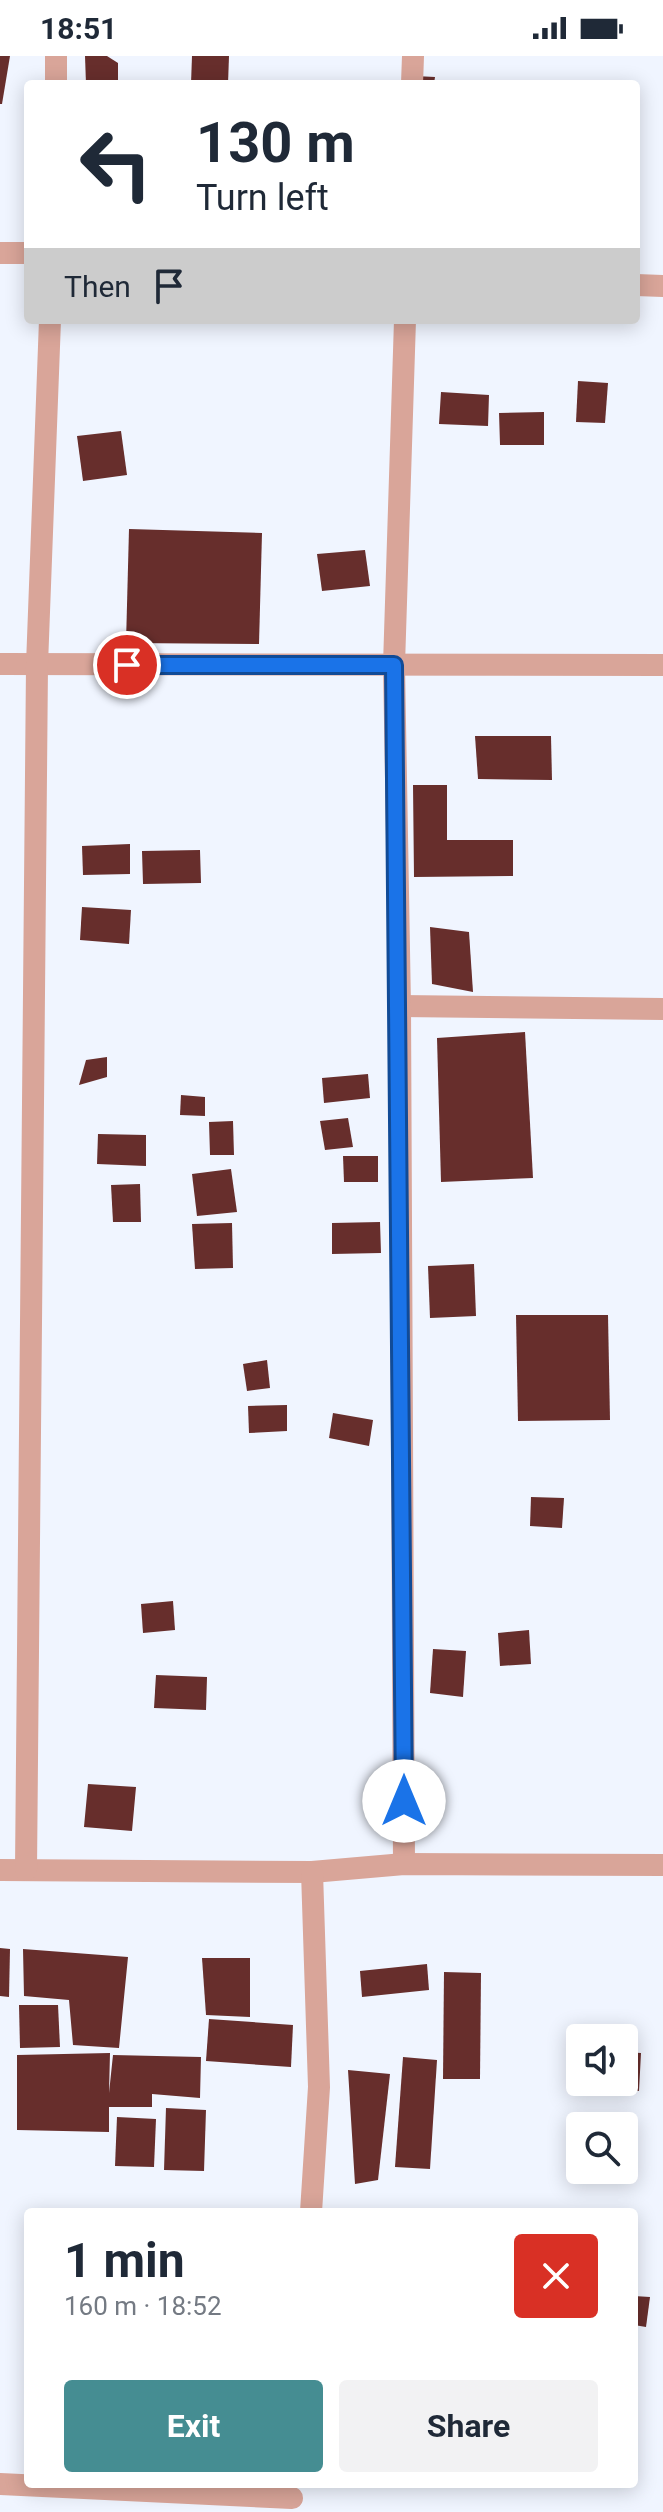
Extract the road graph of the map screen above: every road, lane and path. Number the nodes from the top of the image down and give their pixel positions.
1 (56, 56) edge
2 (413, 56) edge
3 (56, 80) edge
4 (412, 80) edge
5 (0, 253) edge
6 (24, 253) edge
7 (640, 285) edge
8 (663, 286) edge
9 (50, 324) edge
10 (405, 324) edge
11 (0, 664) edge
12 (37, 665) junction
13 (394, 665) junction
14 (663, 665) edge
15 (400, 1006) junction
16 (663, 1009) edge
17 (404, 1864) junction
18 (663, 1865) edge
19 (0, 1870) edge
20 (26, 1870) junction
21 (312, 1872) junction
22 (311, 2208) edge
23 (0, 2484) edge
24 (24, 2485) edge
25 (83, 2488) edge
26 (292, 2498) edge

1 - 3 street
2 - 4 street
5 - 6 street
7 - 8 street
9 - 12 street
10 - 13 street
11 - 12 street
12 - 13 street
12 - 20 street
13 - 14 street
13 - 15 street
15 - 16 street
15 - 17 street
17 - 18 street
17 - 21 street
19 - 20 street
20 - 21 street
21 - 22 street
23 - 24 street
25 - 26 street

